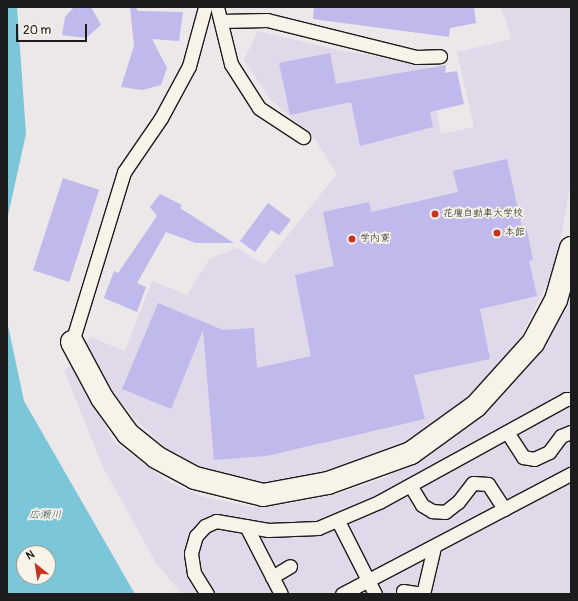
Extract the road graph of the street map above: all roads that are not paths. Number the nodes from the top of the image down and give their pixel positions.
1 (205, 7) edge
2 (217, 7) edge
3 (221, 21) junction
4 (440, 56) dead end
5 (303, 137) dead end
6 (571, 248) edge
7 (72, 342) joint
8 (571, 399) edge
9 (507, 432) junction
10 (571, 432) edge
11 (571, 474) edge
12 (410, 485) junction
13 (504, 509) junction
14 (338, 522) junction
15 (246, 526) junction
16 (434, 546) junction
17 (290, 566) dead end
18 (272, 577) junction
19 (368, 581) junction
20 (404, 591) dead end
21 (207, 594) edge
22 (281, 594) edge
23 (342, 594) edge
24 (375, 594) edge
25 (423, 594) edge

1 - 7 lane
2 - 3 lane
3 - 4 lane
3 - 5 lane
6 - 7 street
8 - 9 lane
9 - 10 lane
9 - 12 lane
11 - 13 lane
12 - 13 lane
12 - 14 lane
13 - 16 lane
14 - 15 lane
14 - 19 lane
15 - 18 lane
15 - 21 lane
16 - 19 lane
16 - 25 lane
17 - 18 lane
18 - 22 lane
19 - 23 lane
19 - 24 lane
20 - 25 lane

